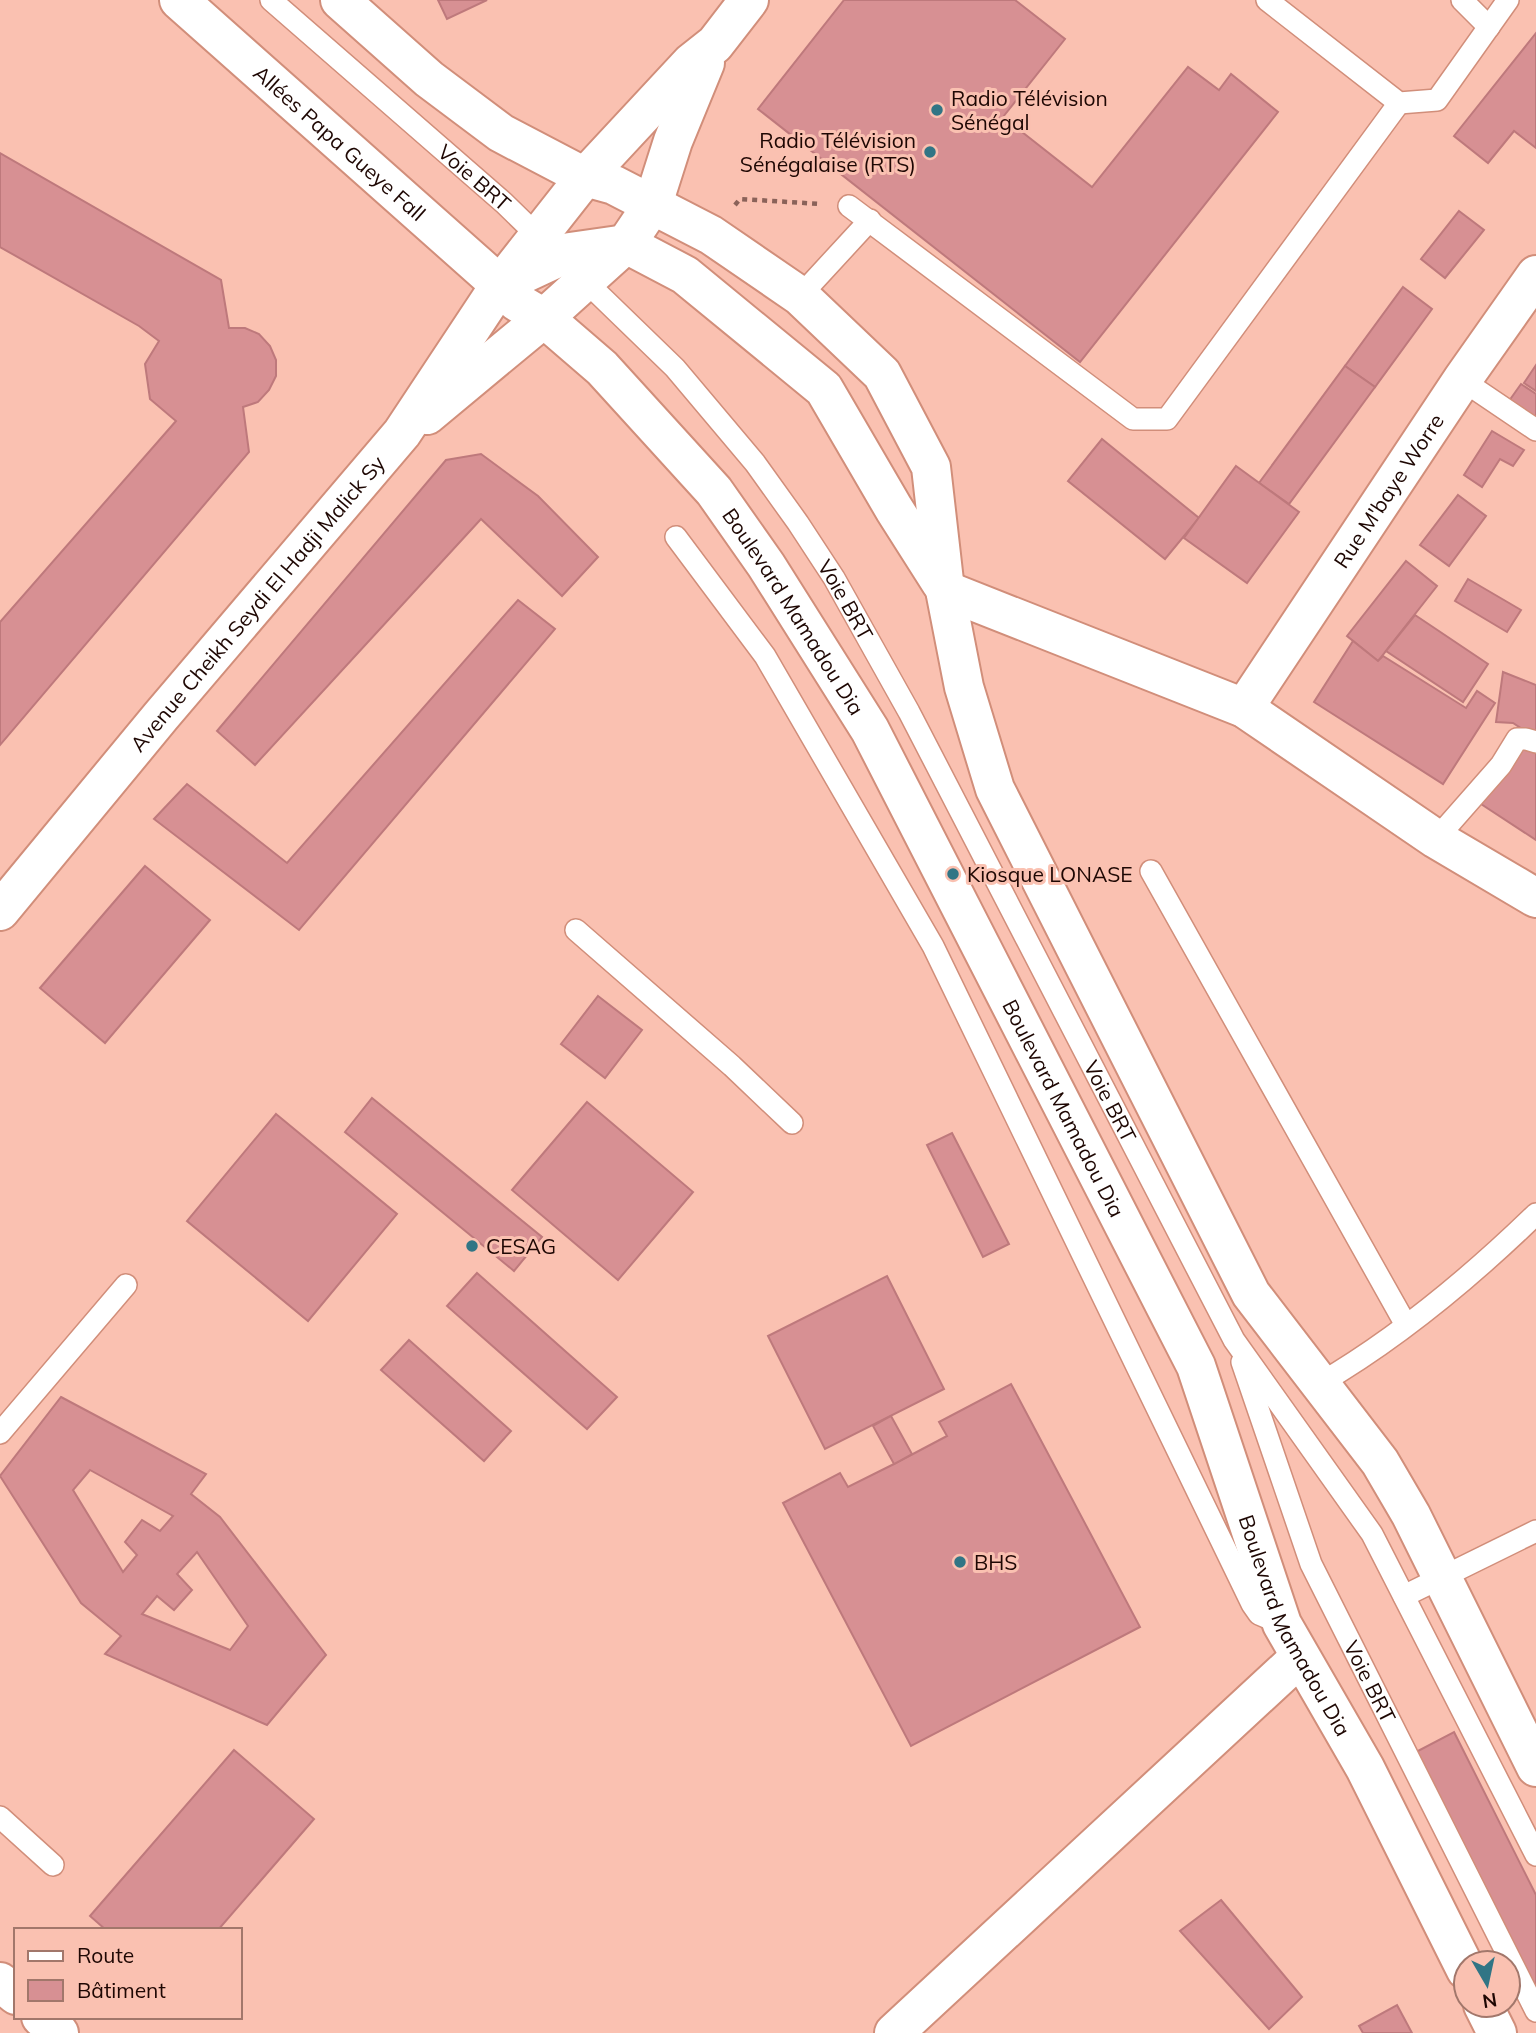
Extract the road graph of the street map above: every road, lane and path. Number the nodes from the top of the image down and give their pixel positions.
1 (179, 0) edge
2 (271, 0) edge
3 (340, 0) edge
4 (750, 0) edge
5 (1268, 0) edge
6 (1462, 0) edge
7 (1508, 0) edge
8 (1489, 27) junction
9 (715, 44) junction
10 (1399, 103) junction
11 (586, 177) junction
12 (653, 204) junction
13 (849, 206) dead end
14 (870, 220) junction
15 (626, 244) junction
16 (561, 258) junction
17 (1536, 275) edge
18 (500, 285) junction
19 (800, 296) junction
20 (544, 318) junction
21 (1462, 380) junction
22 (1536, 430) edge
23 (402, 433) junction
24 (676, 537) dead end
25 (945, 590) junction
26 (1244, 708) junction
27 (1536, 742) edge
28 (1436, 839) junction
29 (1150, 872) dead end
30 (1536, 898) edge
31 (0, 911) edge
32 (576, 930) dead end
33 (792, 1123) dead end
34 (1536, 1214) edge
35 (126, 1285) dead end
36 (1406, 1325) junction
37 (1234, 1340) junction
38 (1319, 1384) junction
39 (0, 1433) edge
40 (1536, 1531) edge
41 (1442, 1577) junction
42 (1404, 1596) junction
43 (1282, 1624) junction
44 (1300, 1657) junction
45 (1536, 1767) edge
46 (0, 1816) edge
47 (1536, 1855) edge
48 (53, 1866) dead end
49 (1455, 1949) edge
50 (0, 1982) edge
51 (14, 1994) edge
52 (1536, 2011) edge
53 (43, 2019) edge
54 (59, 2033) edge
55 (894, 2033) edge

1 - 18 street, Allées Papa Gueye Fall
2 - 16 lane, Voie BRT
3 - 11 street
4 - 9 street
5 - 10 lane
6 - 8 lane
7 - 8 lane
8 - 10 lane
9 - 11 street
9 - 12 street
10 - 14 lane
11 - 12 street
11 - 16 street
12 - 15 street
12 - 19 street
13 - 14 lane
14 - 19 lane
15 - 16 street
15 - 25 street
16 - 18 street, Avenue Cheikh Seydi El Hadji Malick Sy
16 - 20 street
16 - 37 lane, Voie BRT
17 - 21 street, Rue M'baye Worre
18 - 20 street, Allées Papa Gueye Fall
18 - 23 street, Avenue Cheikh Seydi El Hadji Malick Sy
19 - 25 street
20 - 23 street
20 - 43 street, Boulevard Mamadou Dia
21 - 22 lane
21 - 26 street, Rue M'baye Worre
23 - 31 street, Avenue Cheikh Seydi El Hadji Malick Sy
24 - 43 lane
25 - 26 street
25 - 38 street
26 - 28 street
27 - 28 lane
28 - 30 street
29 - 36 lane
32 - 33 lane
34 - 36 lane
35 - 39 lane
36 - 38 lane
37 - 42 lane, Voie BRT
37 - 52 lane, Voie BRT
38 - 41 street
40 - 41 lane
41 - 42 lane
41 - 45 street
42 - 47 lane, Voie BRT
43 - 44 street, Boulevard Mamadou Dia
44 - 49 street, Boulevard Mamadou Dia
44 - 55 street
46 - 48 lane
50 - 51 street
53 - 54 street

